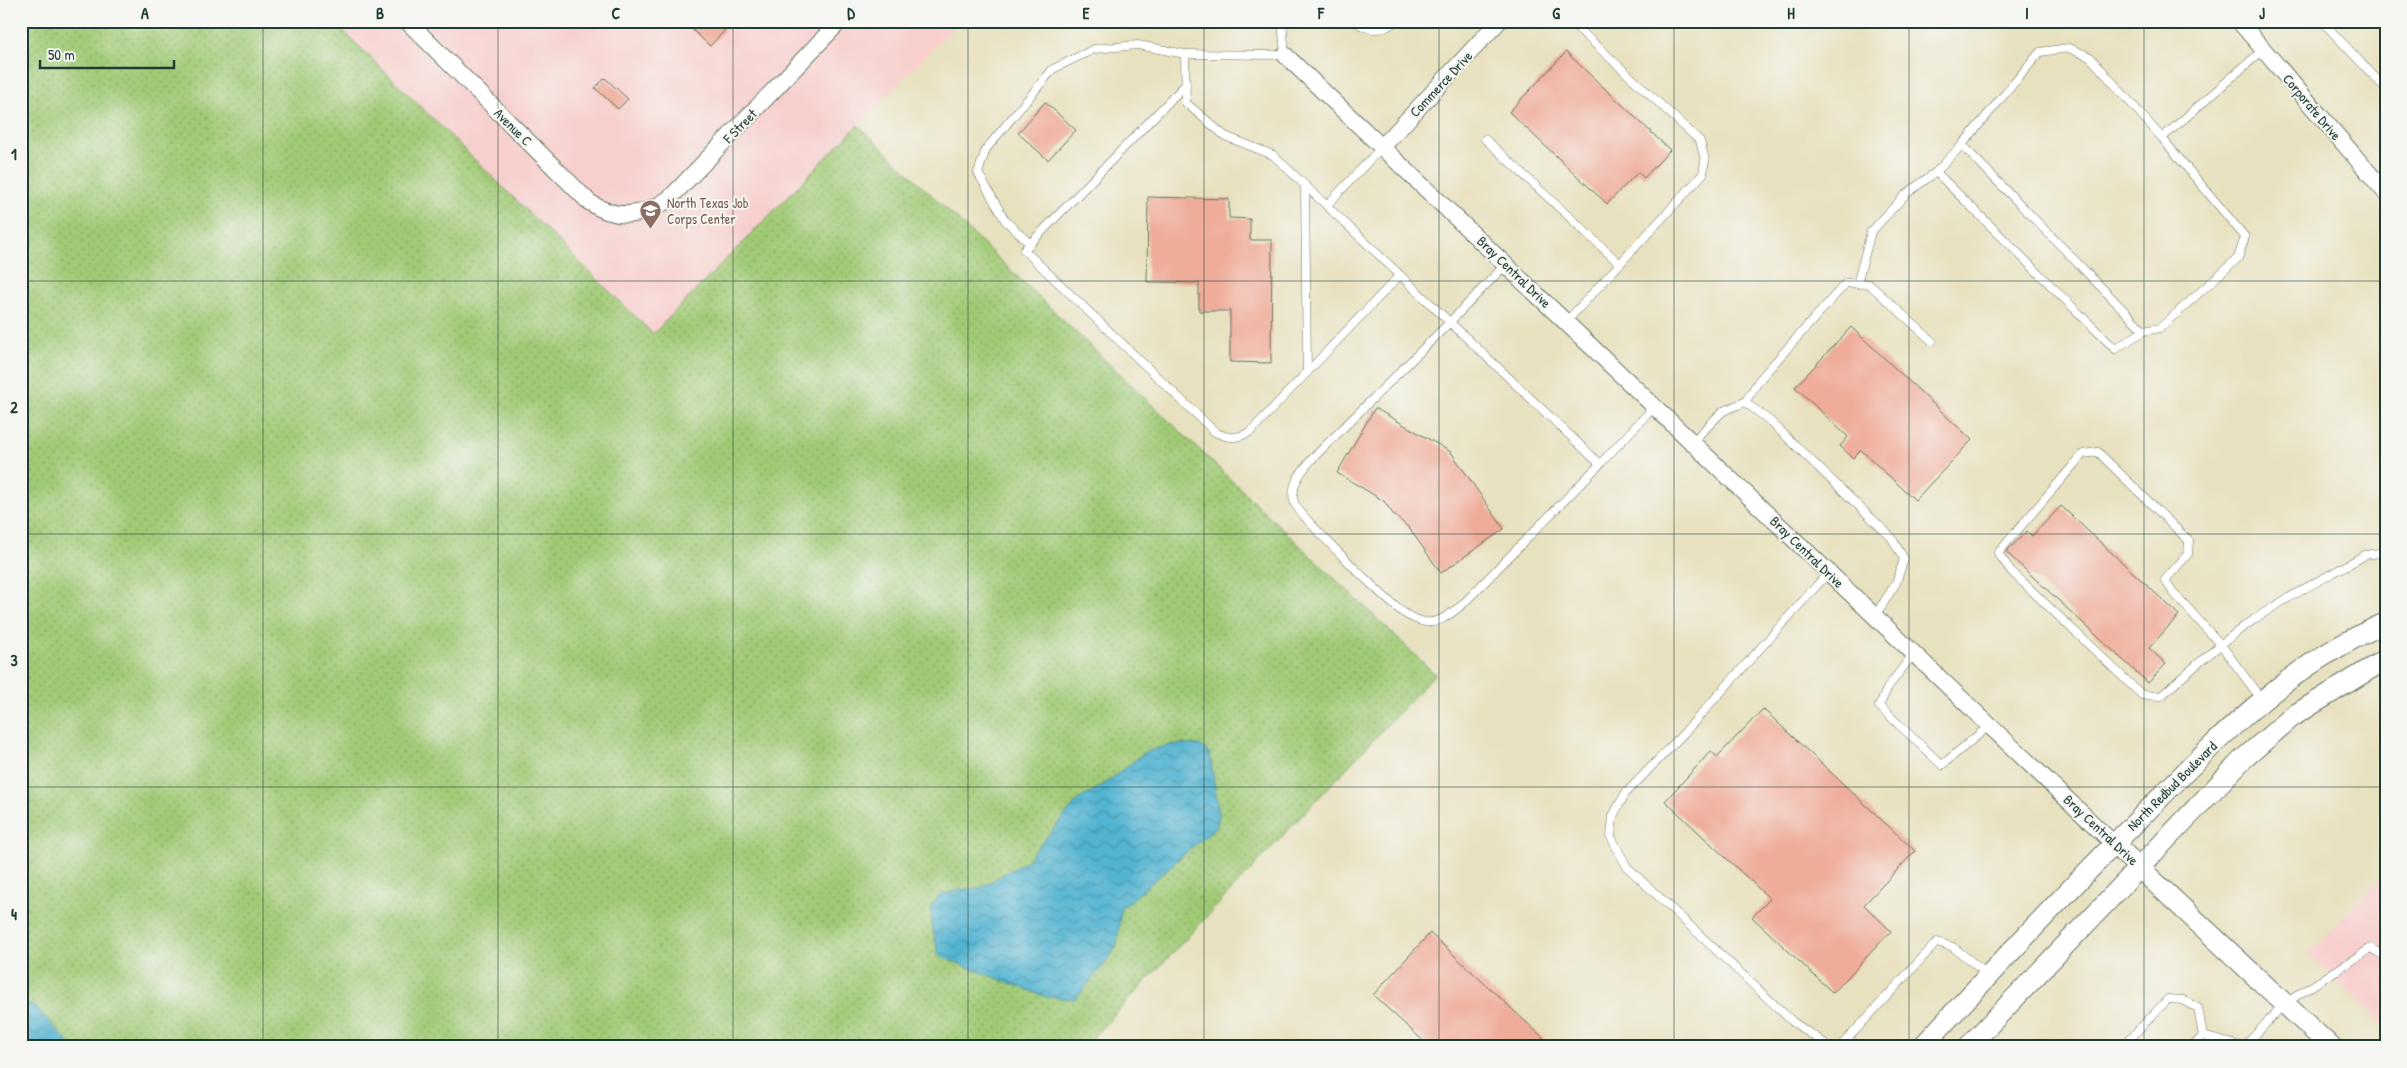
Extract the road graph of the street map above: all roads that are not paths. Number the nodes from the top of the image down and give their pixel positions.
1 (407, 21) edge
2 (840, 21) edge
3 (1282, 21) edge
4 (1355, 21) edge
5 (1396, 21) edge
6 (1499, 21) edge
7 (1570, 21) edge
8 (2239, 21) edge
9 (2322, 21) edge
10 (2263, 50) junction
11 (1185, 54) junction
12 (1285, 55) junction
13 (1186, 84) junction
14 (2386, 89) edge
15 (2162, 138) junction
16 (1485, 140) dead end
17 (1962, 145) junction
18 (1382, 147) junction
19 (1936, 172) junction
20 (1305, 185) junction
21 (2386, 193) edge
22 (1327, 205) junction
23 (630, 216) joint
24 (1030, 244) junction
25 (1506, 264) junction
26 (1620, 264) junction
27 (1400, 275) junction
28 (1857, 284) junction
29 (1450, 322) junction
30 (1566, 322) junction
31 (2144, 332) junction
32 (1932, 341) dead end
33 (1307, 372) junction
34 (1745, 402) junction
35 (1655, 406) junction
36 (1692, 442) junction
37 (1600, 464) junction
38 (2386, 552) edge
39 (1828, 573) junction
40 (1875, 616) junction
41 (2386, 623) edge
42 (2221, 646) junction
43 (1914, 653) junction
44 (2386, 659) edge
45 (2262, 700) junction
46 (1990, 725) junction
47 (2114, 844) junction
48 (2139, 866) junction
49 (2386, 957) edge
50 (1988, 976) junction
51 (2284, 1004) junction
52 (2203, 1036) junction
53 (1830, 1047) edge
54 (1840, 1047) edge
55 (1922, 1047) edge
56 (1968, 1047) edge
57 (2122, 1047) edge
58 (2192, 1047) edge
59 (2244, 1047) edge
60 (2330, 1047) edge

1 - 23 street, Avenue C
2 - 23 street, F Street
3 - 12 lane
4 - 5 lane
6 - 18 street, Commerce Drive
7 - 26 lane
8 - 10 street, Corporate Drive
9 - 14 lane
10 - 15 lane
10 - 21 street, Corporate Drive
11 - 12 lane
11 - 13 lane
11 - 24 lane
12 - 18 street, Bray Central Drive
13 - 20 lane
13 - 24 lane
15 - 17 lane
15 - 31 lane
16 - 26 lane
17 - 19 lane
17 - 31 lane
18 - 22 lane
18 - 25 street, Bray Central Drive
19 - 28 lane
19 - 31 lane
20 - 22 lane
20 - 33 lane
22 - 27 lane
24 - 33 lane
25 - 29 lane
25 - 30 street, Bray Central Drive
26 - 30 lane
27 - 29 lane
27 - 33 lane
28 - 32 lane
28 - 34 lane
29 - 37 lane
29 - 37 lane
30 - 35 street, Bray Central Drive
34 - 36 lane
34 - 40 lane
35 - 36 street, Bray Central Drive
35 - 37 lane
36 - 39 street, Bray Central Drive
38 - 42 lane
39 - 40 street, Bray Central Drive
39 - 53 lane
40 - 43 street, Bray Central Drive
41 - 45 street, North Redbud Boulevard
42 - 42 lane
42 - 45 lane
43 - 46 street, Bray Central Drive
43 - 46 lane
44 - 48 street
45 - 47 street, North Redbud Boulevard
46 - 47 street, Bray Central Drive
47 - 48 street, Bray Central Drive
47 - 50 street, North Redbud Boulevard
48 - 51 street, Bray Central Drive
48 - 56 street
49 - 51 lane
50 - 54 lane
50 - 55 street, North Redbud Boulevard
51 - 59 lane
51 - 60 street, Bray Central Drive
52 - 57 lane
52 - 58 lane
52 - 59 lane

